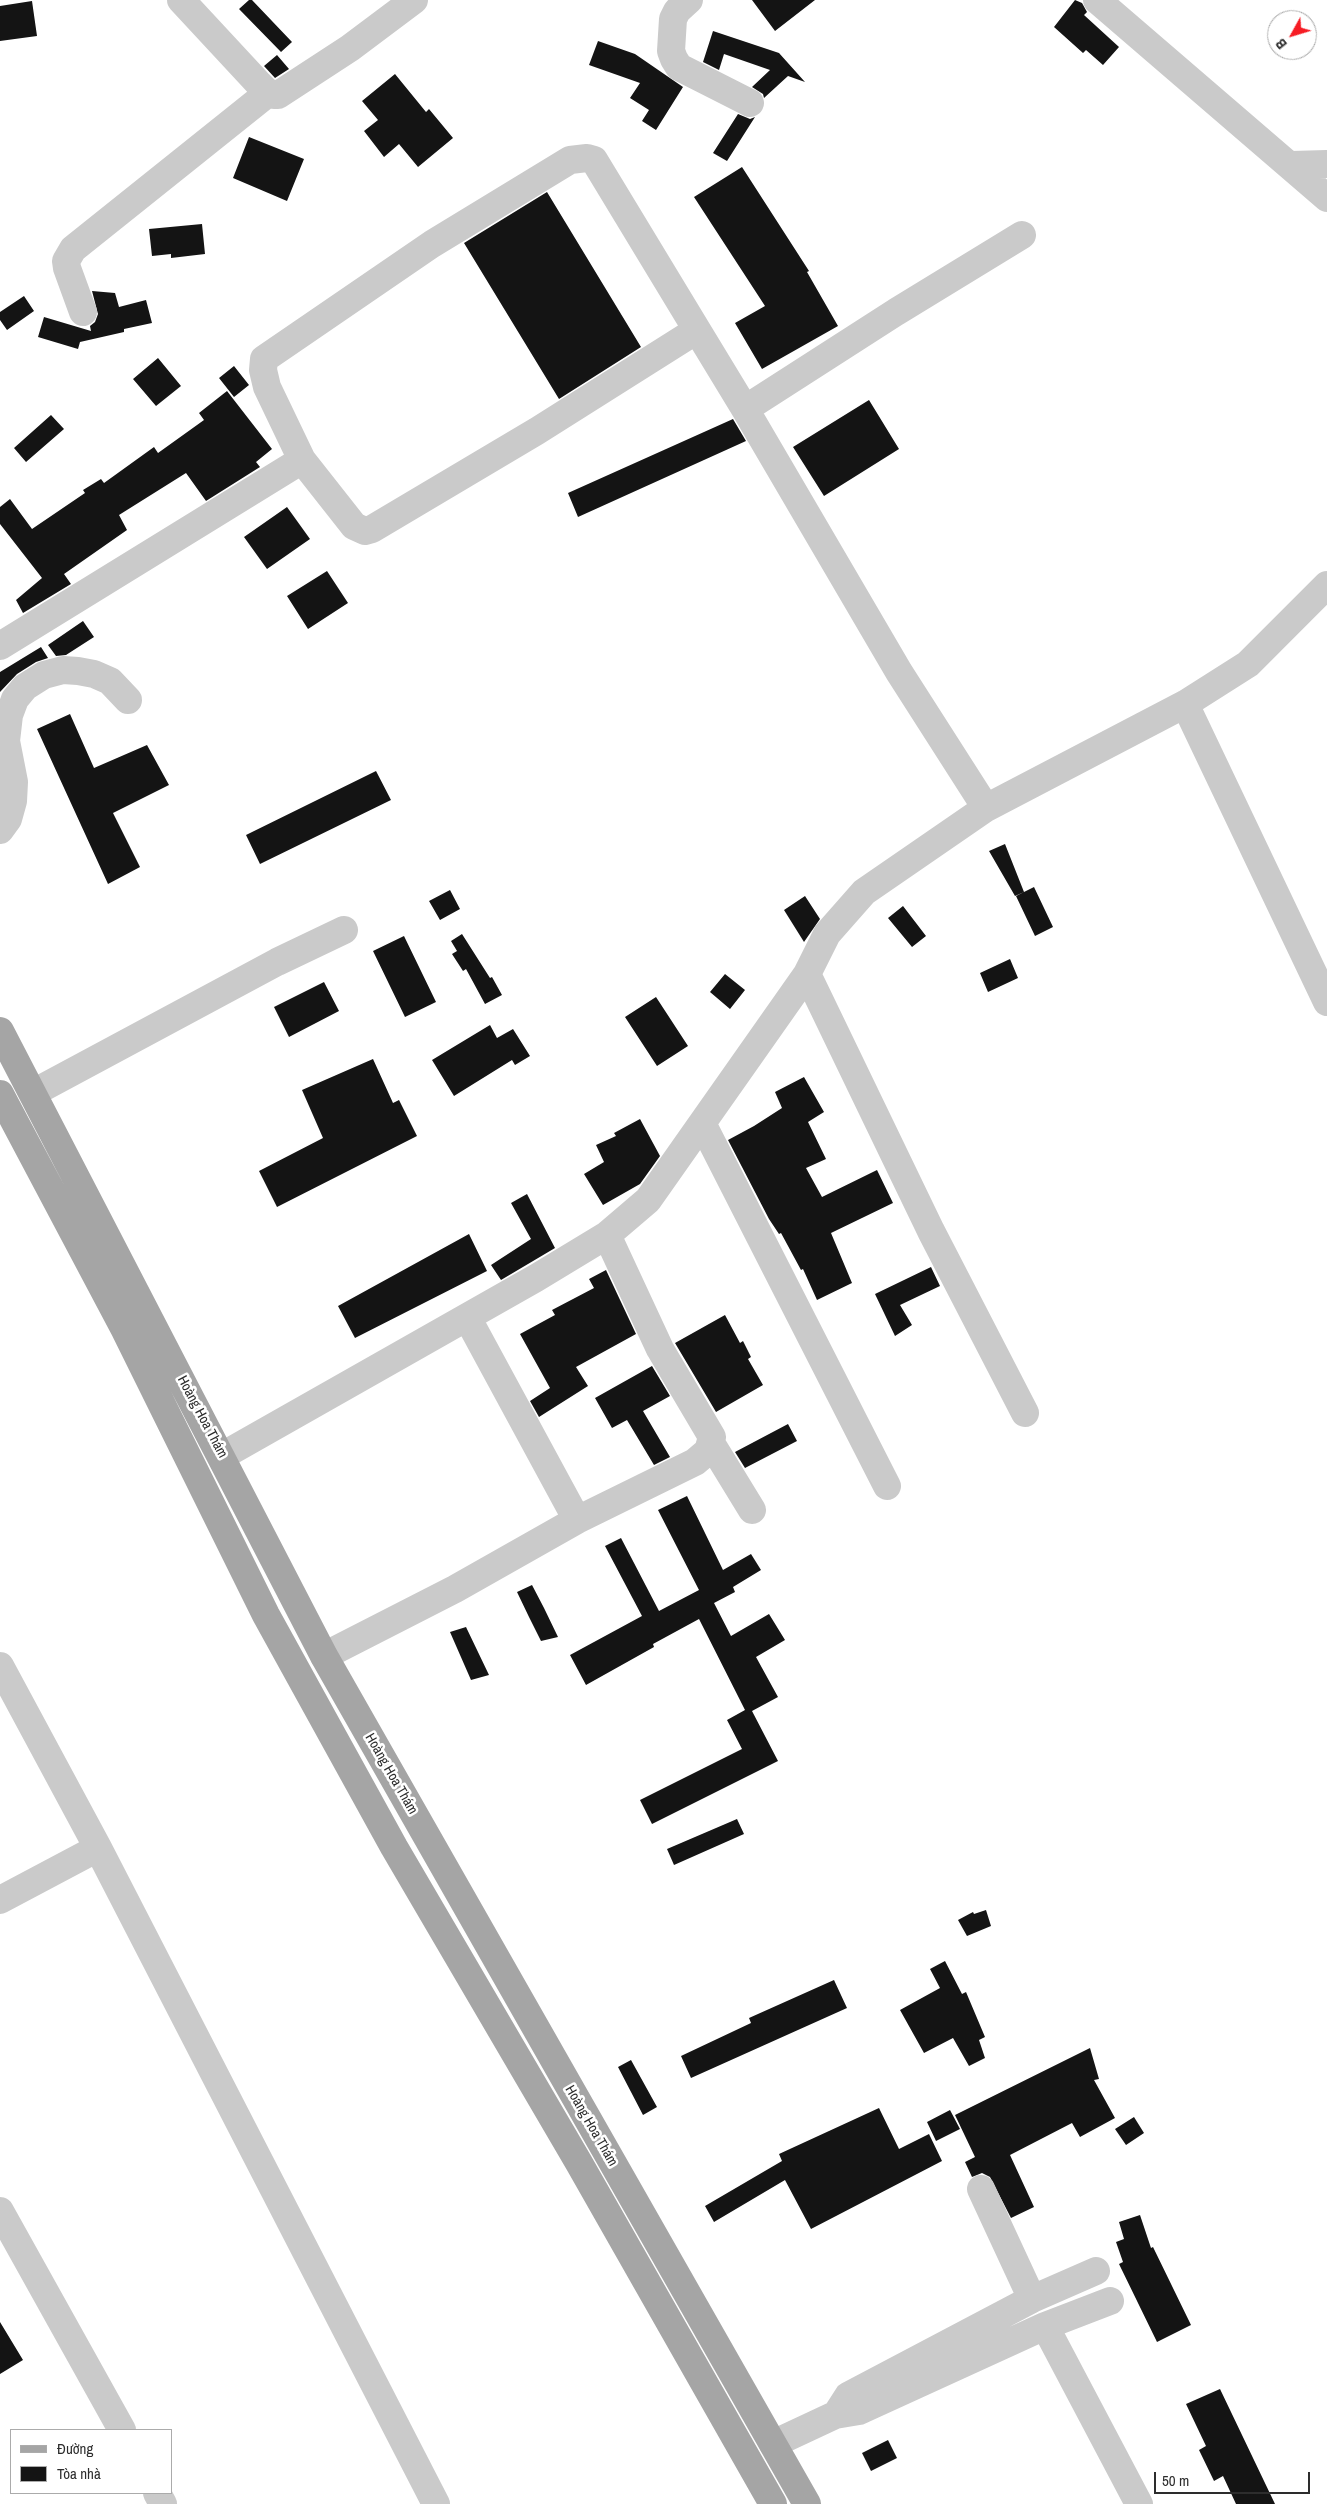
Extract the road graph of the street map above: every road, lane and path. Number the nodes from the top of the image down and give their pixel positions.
1 (181, 0) edge
2 (414, 0) edge
3 (689, 0) edge
4 (1097, 0) edge
5 (268, 93) junction
6 (750, 103) dead end
7 (1327, 164) edge
8 (1292, 165) junction
9 (1327, 198) edge
10 (1022, 235) dead end
11 (83, 312) dead end
12 (697, 330) junction
13 (745, 409) junction
14 (302, 460) junction
15 (1327, 585) edge
16 (0, 646) edge
17 (128, 700) dead end
18 (1185, 704) junction
19 (986, 808) junction
20 (0, 830) edge
21 (344, 930) dead end
22 (807, 974) junction
23 (1327, 1002) edge
24 (0, 1031) edge
25 (32, 1093) junction
26 (0, 1094) edge
27 (703, 1125) junction
28 (607, 1235) junction
29 (467, 1317) junction
30 (1025, 1413) dead end
31 (711, 1443) junction
32 (222, 1456) junction
33 (887, 1486) dead end
34 (752, 1510) dead end
35 (577, 1520) junction
36 (324, 1656) junction
37 (0, 1666) edge
38 (425, 1833) junction
39 (394, 1847) junction
40 (98, 1848) junction
41 (0, 1900) edge
42 (981, 2189) dead end
43 (0, 2211) edge
44 (1096, 2271) dead end
45 (1032, 2300) junction
46 (1110, 2301) dead end
47 (1045, 2326) junction
48 (835, 2415) junction
49 (121, 2429) edge
50 (773, 2444) junction
51 (746, 2458) junction
52 (436, 2504) edge
53 (773, 2504) edge
54 (807, 2504) edge
55 (1139, 2504) edge

1 - 5 street
2 - 5 street
3 - 6 street
4 - 8 street
5 - 11 street
7 - 8 street
8 - 9 street
10 - 13 street
12 - 13 street
12 - 14 street
12 - 14 street
13 - 19 street
14 - 16 street
15 - 18 street
17 - 20 street
18 - 19 street
18 - 23 street
19 - 22 street
21 - 25 street
22 - 27 street
22 - 30 street
24 - 25 main road, Hoàng Hoa Thám
25 - 32 main road, Hoàng Hoa Thám
26 - 39 main road, Hoàng Hoa Thám
27 - 28 street
27 - 33 street
28 - 29 street
28 - 31 street
29 - 32 street
29 - 35 street
31 - 34 street
31 - 35 street
32 - 36 main road, Hoàng Hoa Thám
35 - 36 street
36 - 38 main road, Hoàng Hoa Thám
37 - 40 street
38 - 39 main road
38 - 50 main road, Hoàng Hoa Thám
39 - 51 main road, Hoàng Hoa Thám
40 - 41 street
40 - 52 street
42 - 45 street
43 - 49 street
44 - 45 street
45 - 48 street
46 - 47 street
47 - 48 street
47 - 55 street
48 - 50 street
50 - 51 main road
50 - 54 main road, Hoàng Hoa Thám
51 - 53 main road, Hoàng Hoa Thám

